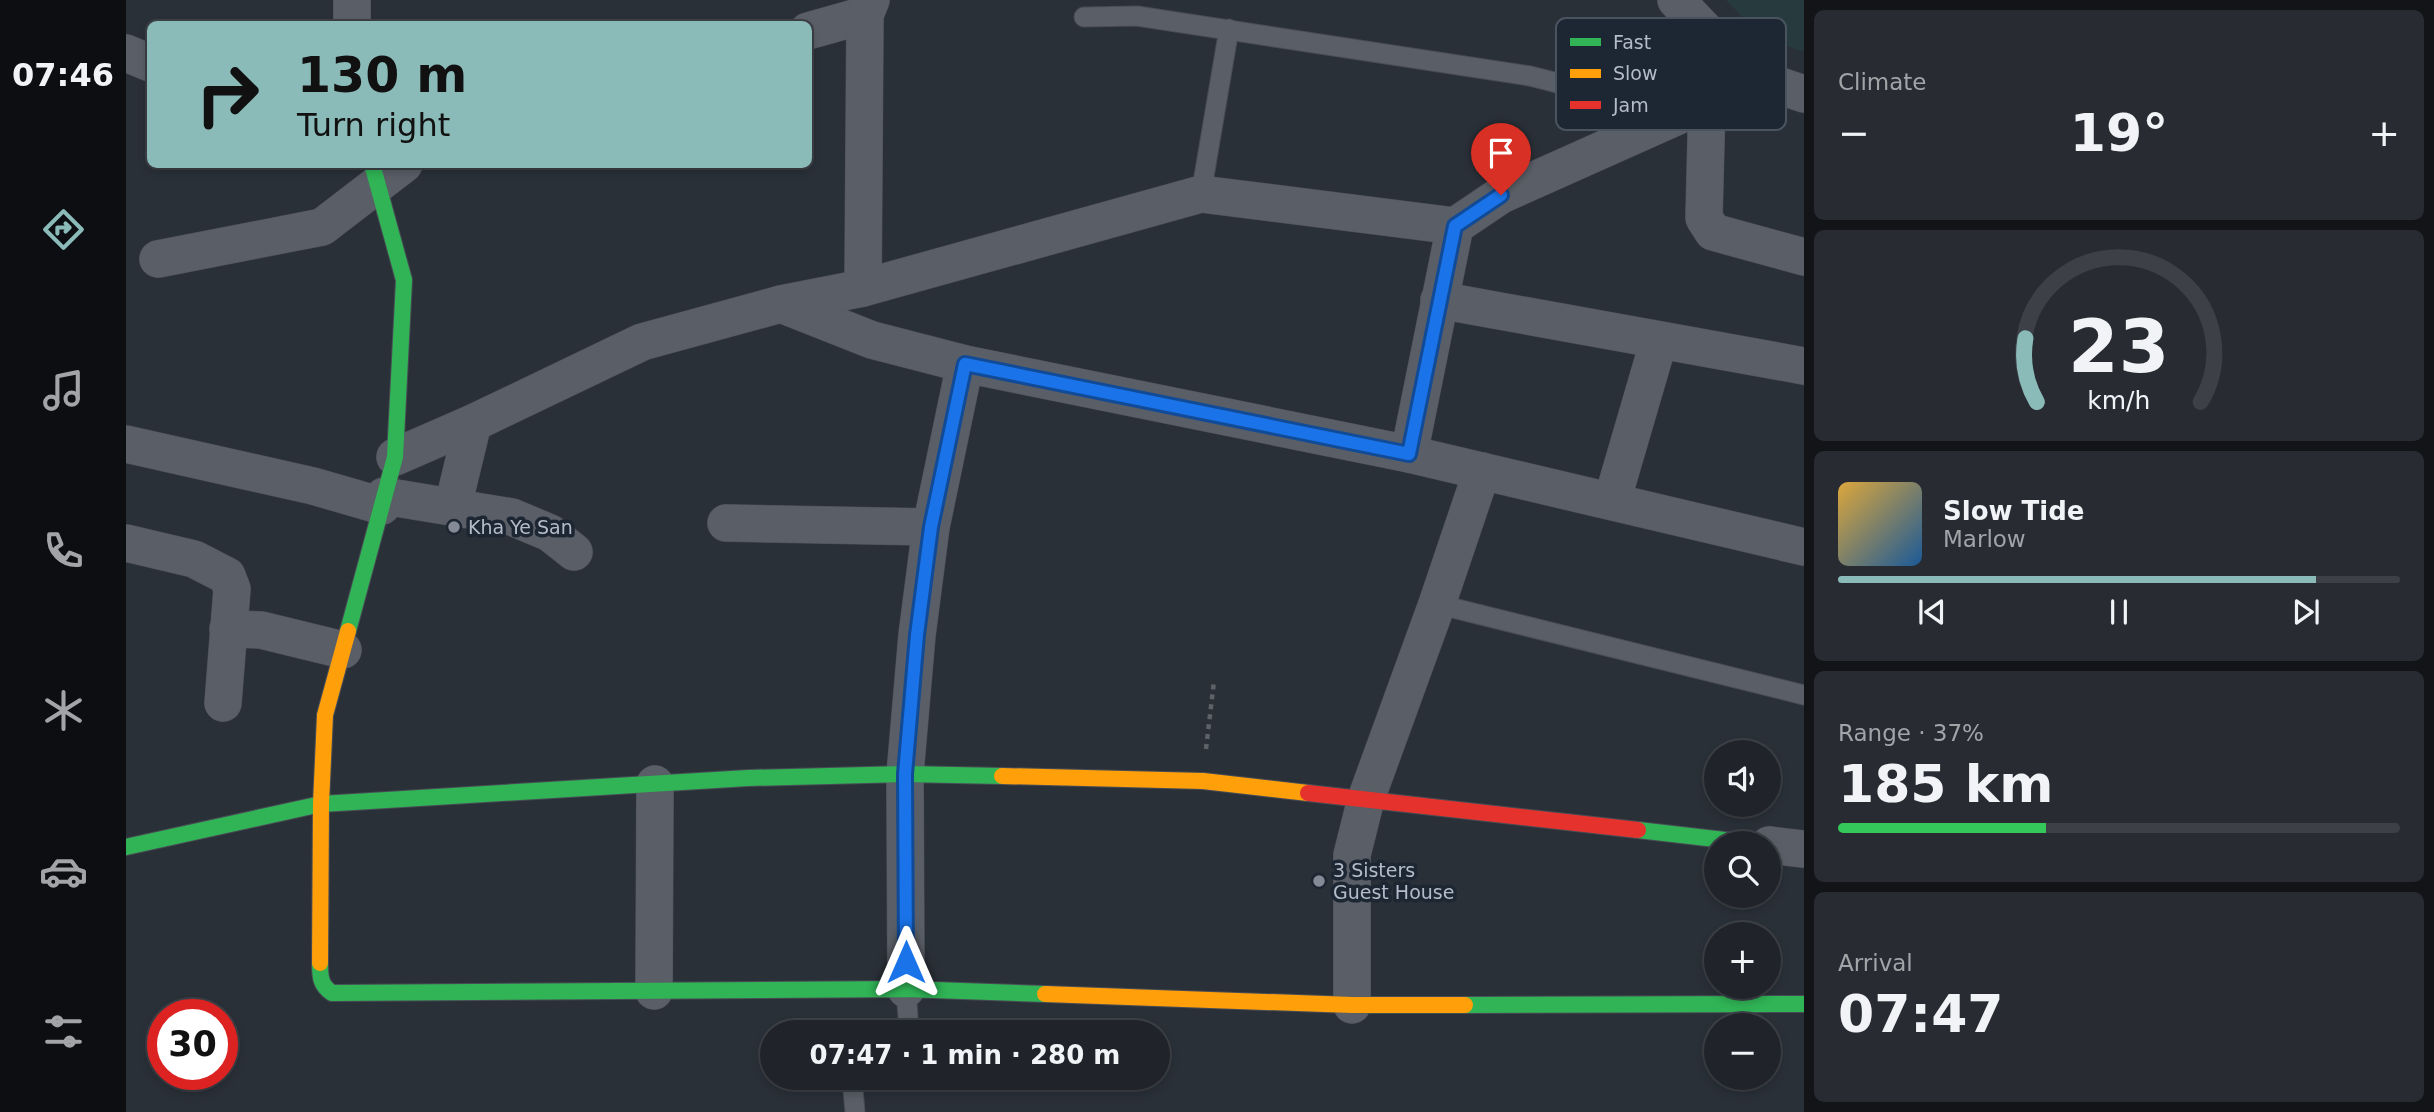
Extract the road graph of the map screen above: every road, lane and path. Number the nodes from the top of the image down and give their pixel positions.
1 (352, 0) edge
2 (1676, 0) edge
3 (868, 7) edge
4 (1084, 17) dead end
5 (1693, 18) edge
6 (352, 21) edge
7 (812, 29) edge
8 (1229, 29) junction
9 (126, 53) edge
10 (147, 62) edge
11 (1556, 81) edge
12 (1786, 88) edge
13 (1804, 94) edge
14 (1643, 130) edge
15 (1695, 130) edge
16 (385, 171) edge
17 (1202, 194) junction
18 (1455, 226) junction
19 (1804, 257) edge
20 (158, 259) dead end
21 (863, 288) junction
22 (1440, 300) junction
23 (781, 304) junction
24 (1659, 340) junction
25 (965, 364) junction
26 (1804, 366) edge
27 (473, 423) junction
28 (126, 444) edge
29 (1409, 454) junction
30 (395, 457) junction
31 (1482, 471) junction
32 (383, 501) junction
33 (1612, 501) junction
34 (453, 506) junction
35 (726, 523) dead end
36 (931, 527) junction
37 (126, 542) edge
38 (1804, 547) edge
39 (574, 552) dead end
40 (1437, 604) junction
41 (228, 629) junction
42 (343, 650) junction
43 (1214, 681) dead end
44 (1804, 695) edge
45 (223, 703) dead end
46 (905, 774) junction
47 (1203, 781) junction
48 (655, 784) junction
49 (1366, 799) junction
50 (321, 804) junction
51 (1704, 838) edge
52 (1781, 846) edge
53 (126, 847) edge
54 (1804, 849) edge
55 (906, 989) junction
56 (654, 991) junction
57 (1804, 1004) edge
58 (1352, 1005) junction
59 (908, 1020) edge
60 (853, 1090) edge
61 (855, 1112) edge

1 - 6 street
2 - 5 street
3 - 7 street
3 - 21 street
4 - 8 lane
8 - 11 lane
8 - 17 lane
9 - 10 street
12 - 13 street
14 - 18 street
15 - 19 street
16 - 20 street
16 - 30 street
17 - 18 street
17 - 21 street
18 - 22 street
21 - 23 street
22 - 24 street
22 - 29 street
23 - 25 street
23 - 27 street
24 - 26 street
24 - 33 street
25 - 29 street
25 - 36 street
27 - 30 street
27 - 34 street
28 - 32 street
29 - 31 street
30 - 32 street
31 - 33 street
31 - 40 street
32 - 34 street
32 - 42 street
33 - 38 street
34 - 39 street
35 - 36 street
36 - 46 street
37 - 41 street
40 - 44 lane
40 - 49 street
41 - 42 street
41 - 45 street
42 - 50 street
43 - 47 path
46 - 47 street
46 - 48 street
46 - 55 street
47 - 49 street
48 - 50 street
48 - 56 street
49 - 51 street
49 - 58 street
50 - 53 street
50 - 56 street
52 - 54 street
55 - 56 street
55 - 58 street
55 - 59 lane
57 - 58 street
60 - 61 lane

